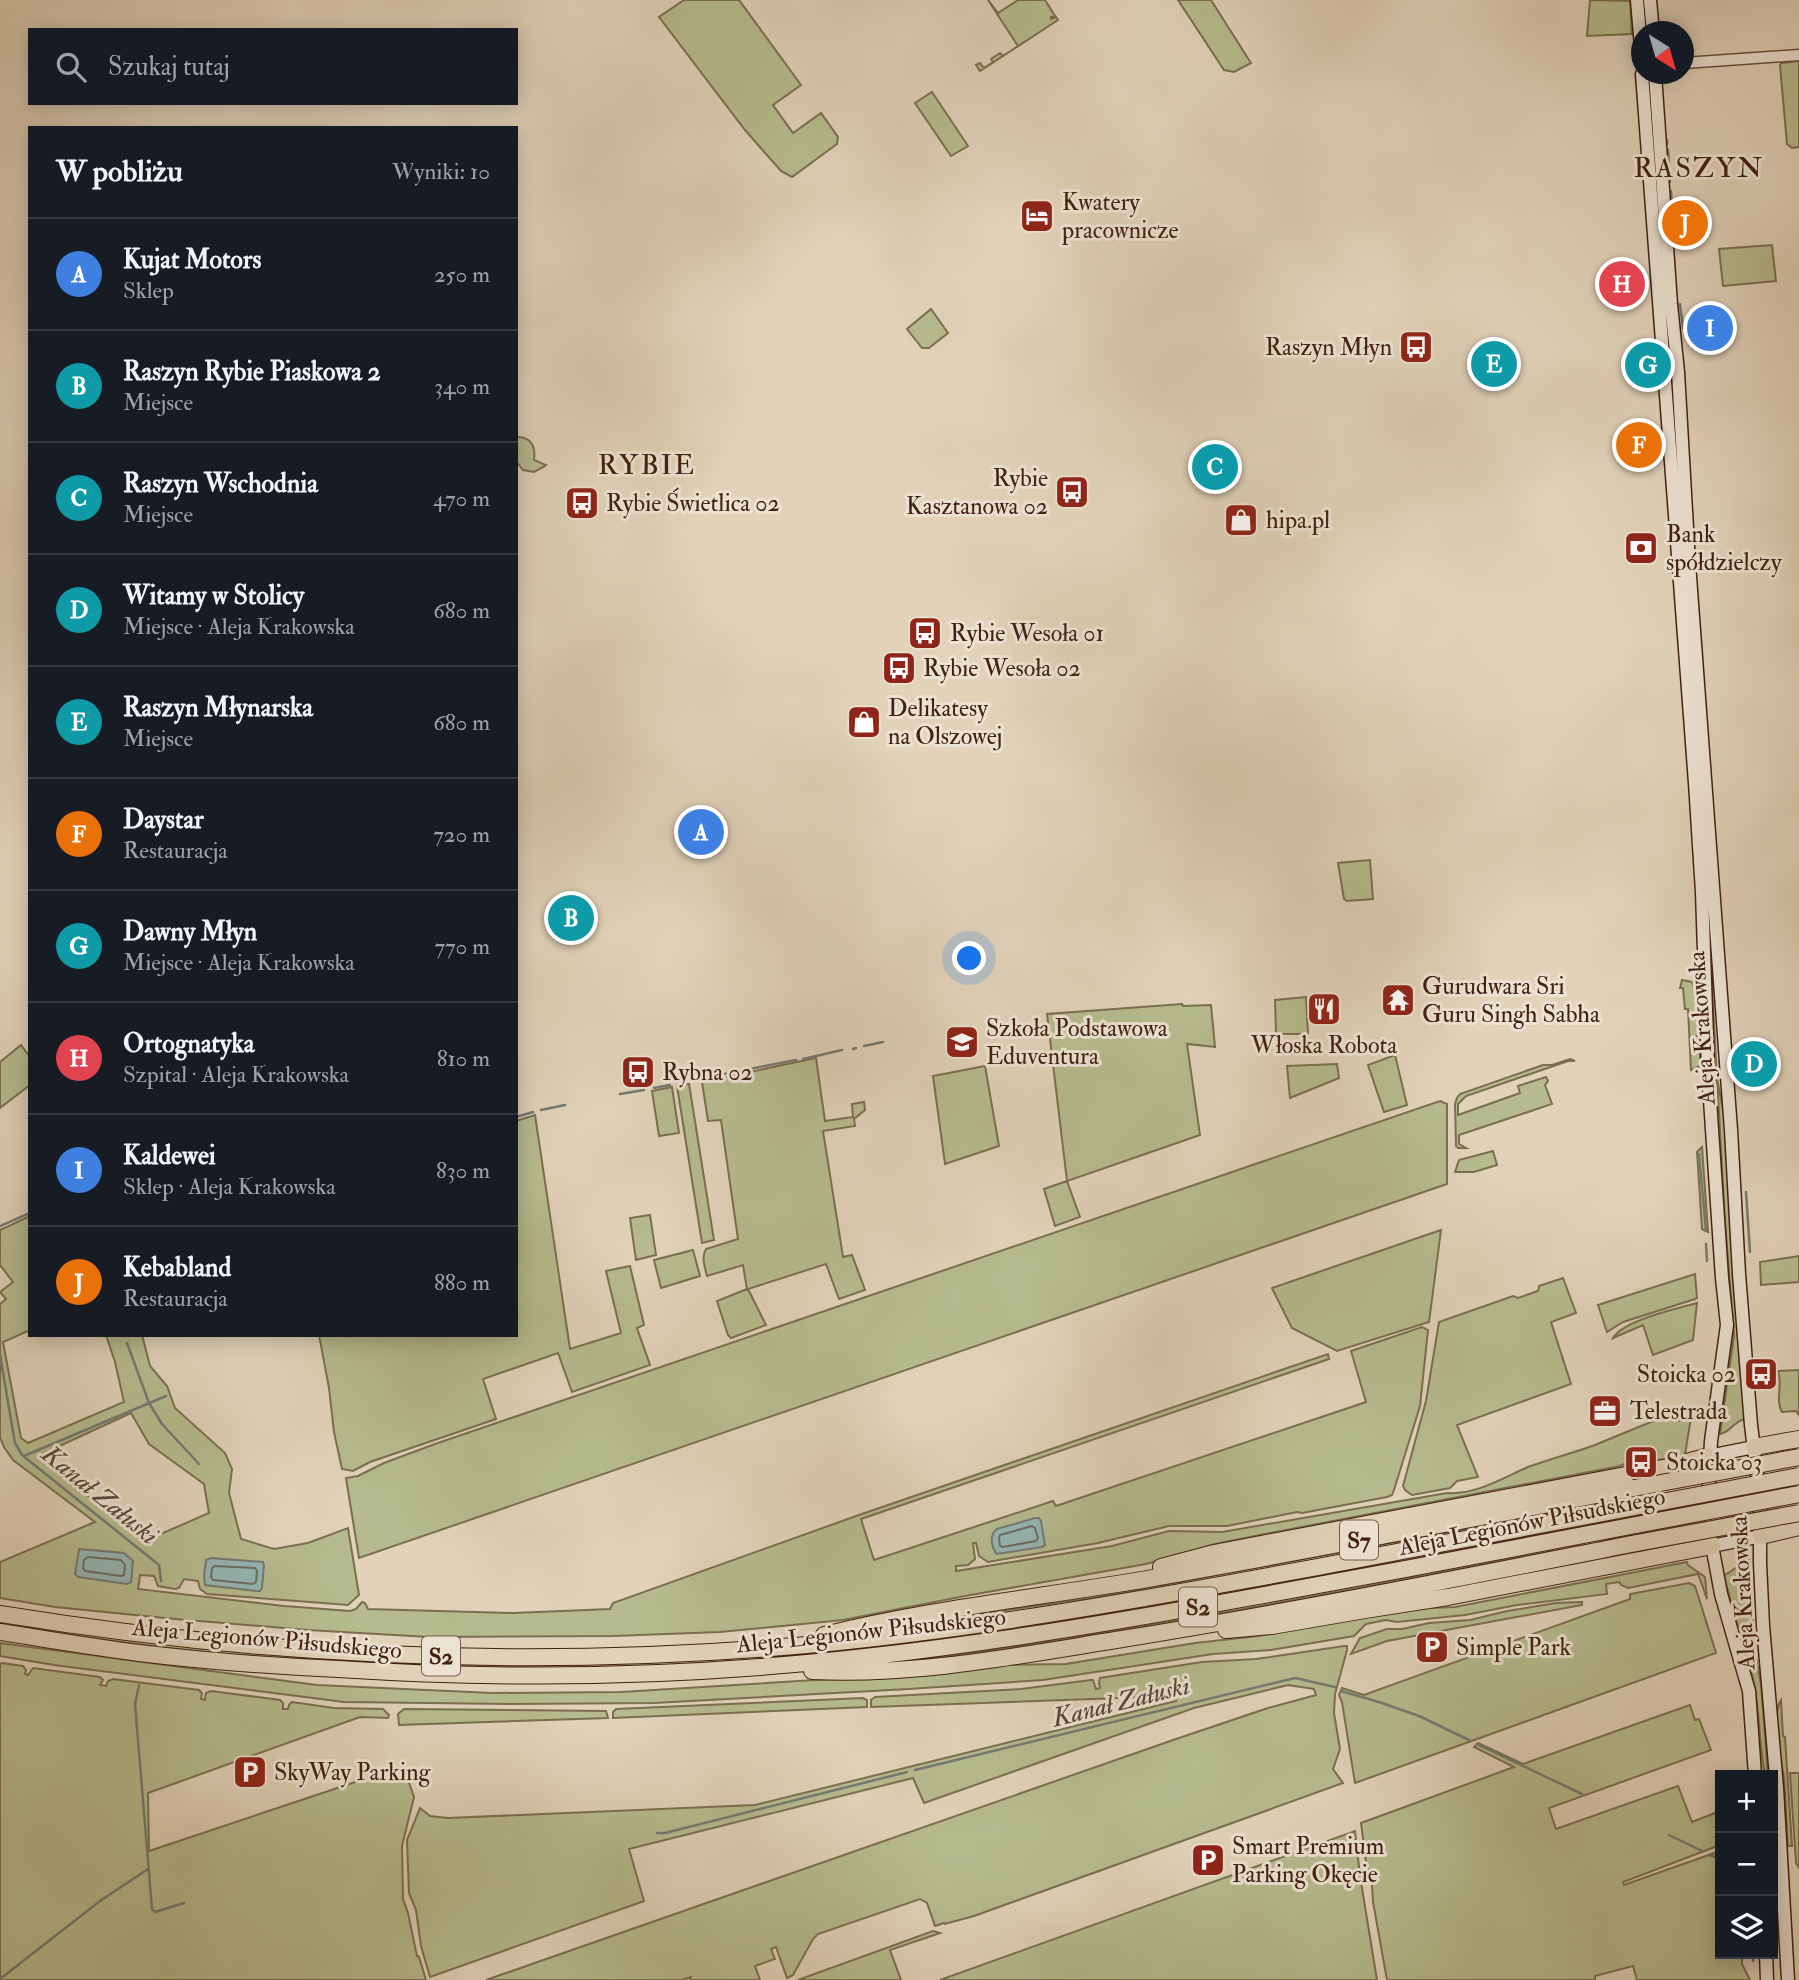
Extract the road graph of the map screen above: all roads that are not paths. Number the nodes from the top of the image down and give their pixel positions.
1 (1637, 0) edge
2 (1650, 0) edge
3 (1639, 21) edge
4 (1652, 21) edge
5 (1799, 55) edge
6 (1694, 62) edge
7 (1643, 84) edge
8 (1656, 84) edge
9 (1799, 1439) edge
10 (1754, 1447) junction
11 (1709, 1456) junction
12 (1799, 1457) edge
13 (1799, 1476) edge
14 (1799, 1494) edge
15 (1799, 1513) edge
16 (1799, 1527) edge
17 (1760, 1536) junction
18 (1712, 1546) junction
19 (1084, 1590) junction
20 (0, 1614) edge
21 (0, 1632) edge
22 (1164, 1632) junction
23 (774, 1647) junction
24 (757, 1667) junction
25 (1755, 1770) edge
26 (1766, 1959) edge
27 (1767, 1980) edge
28 (1788, 1980) edge

1 - 3 main road
2 - 4 main road
5 - 6 street
7 - 11 main road, Aleja Krakowska
8 - 10 main road, Aleja Krakowska
9 - 10 highway
10 - 11 main road
10 - 17 main road, Aleja Krakowska
11 - 18 main road, Aleja Krakowska
11 - 19 highway
12 - 19 highway, S7, bridge
13 - 23 highway, Aleja Legionów Piłsudskiego / S2, bridge
14 - 24 highway, Aleja Legionów Piłsudskiego / S2, bridge
15 - 22 highway, S7, bridge
16 - 17 highway
17 - 18 main road
17 - 28 main road, Aleja Krakowska
18 - 22 highway
18 - 25 main road, Aleja Krakowska
19 - 23 highway, S7
20 - 23 highway, Aleja Legionów Piłsudskiego / S2
21 - 24 highway, Aleja Legionów Piłsudskiego / S2
22 - 24 highway, S7
26 - 27 main road

